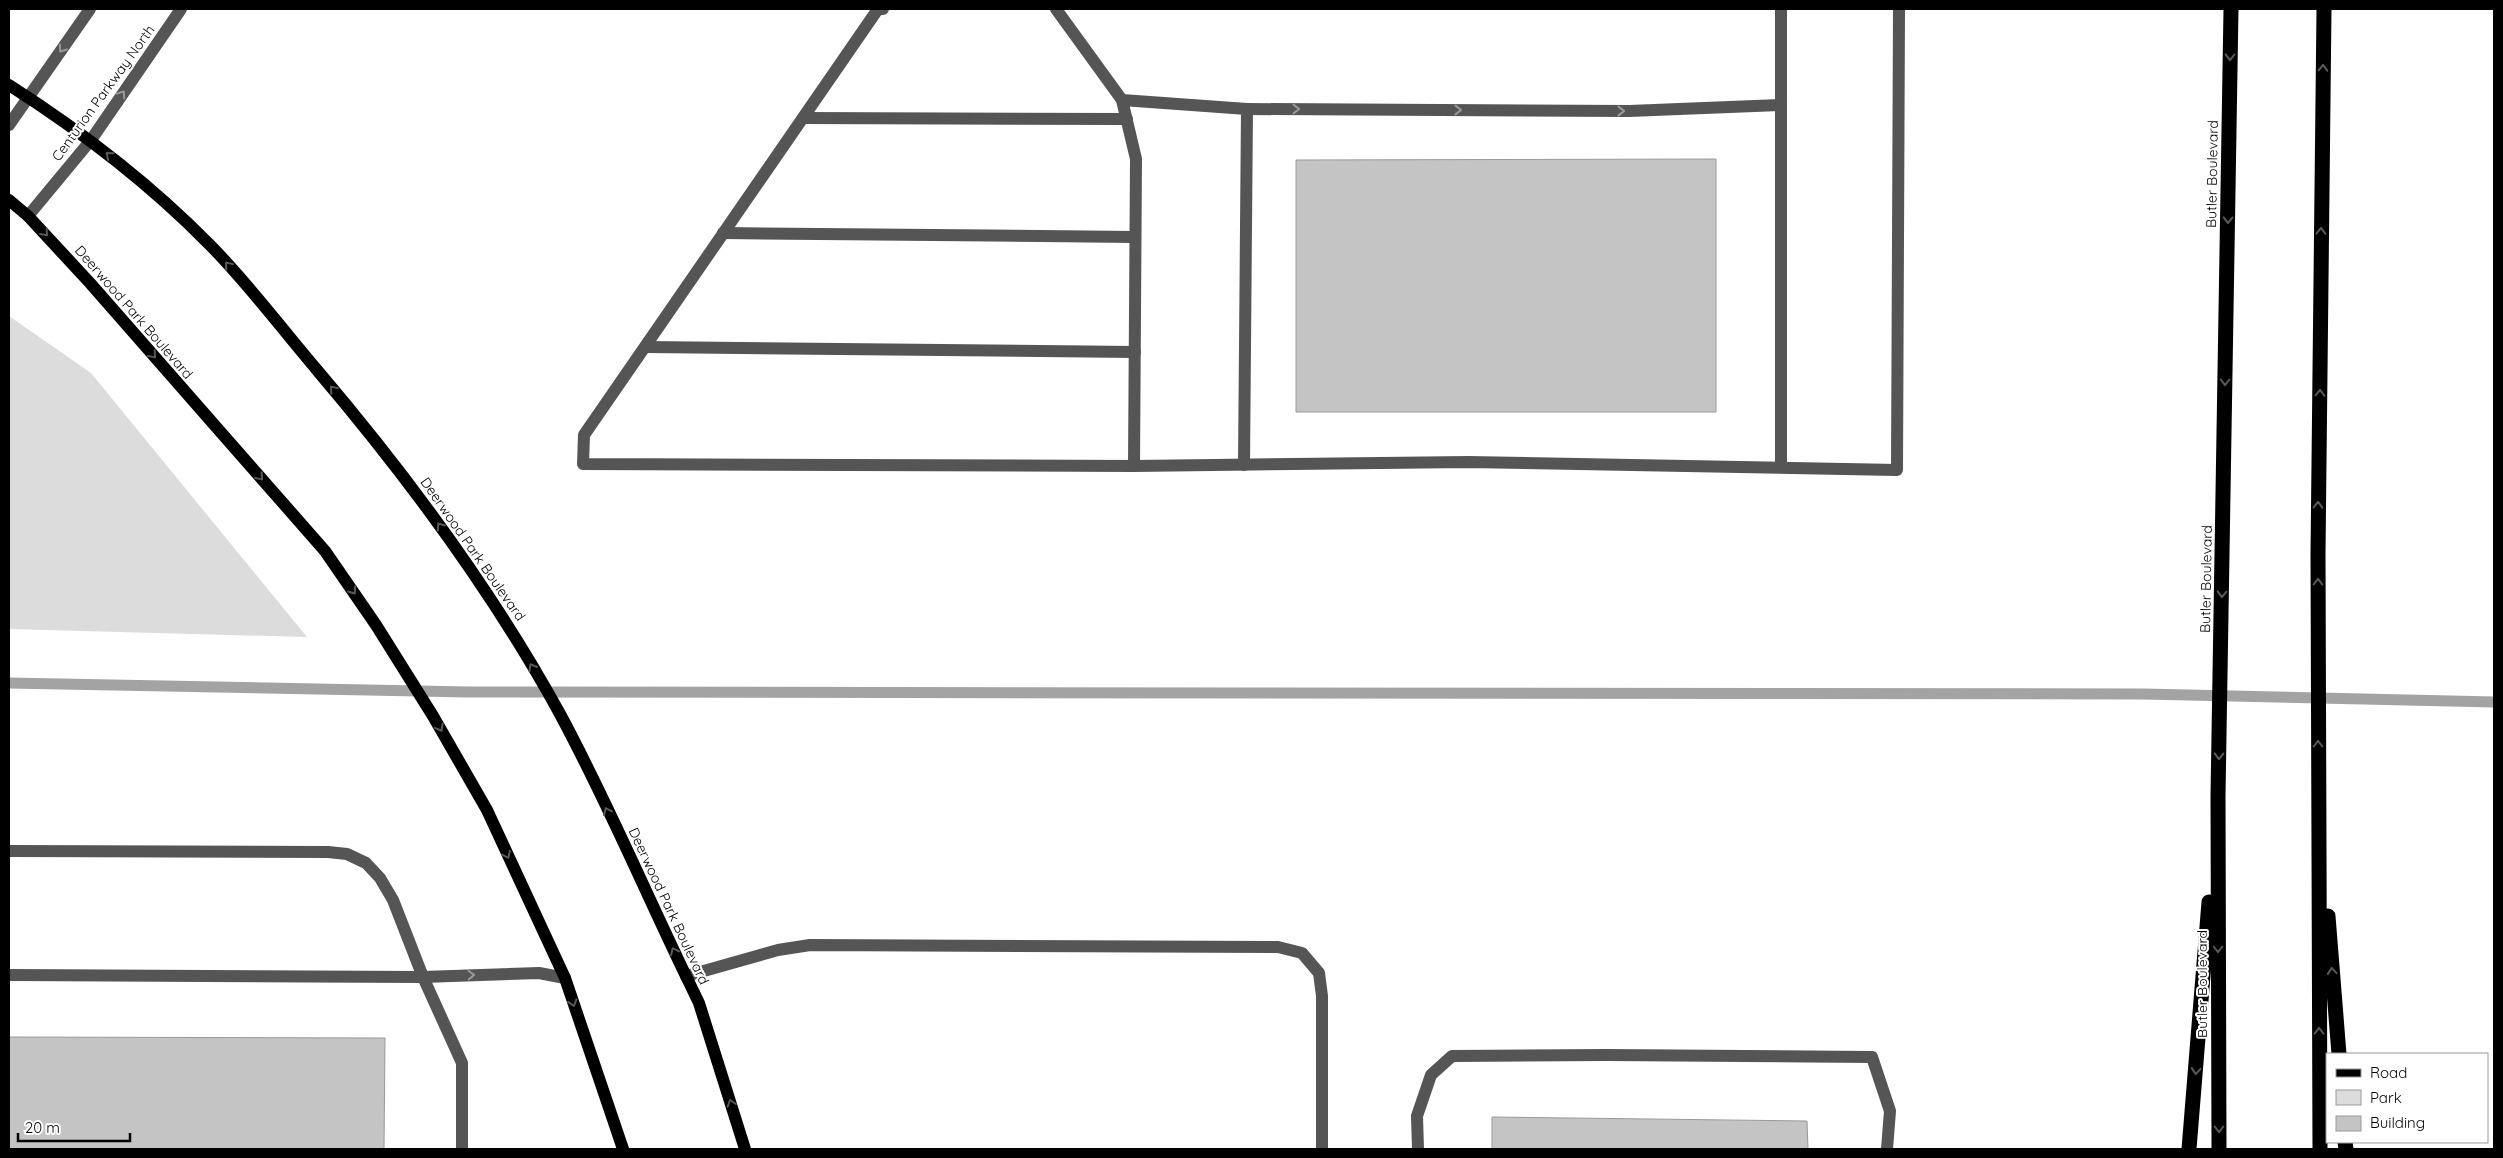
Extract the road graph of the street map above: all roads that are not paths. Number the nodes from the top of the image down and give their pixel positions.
1 (90, 9) edge
2 (180, 9) edge
3 (883, 9) edge
4 (1056, 9) edge
5 (1781, 9) edge
6 (1899, 9) edge
7 (2231, 9) edge
8 (2324, 9) edge
9 (9, 85) edge
10 (27, 97) junction
11 (1122, 100) junction
12 (1780, 105) junction
13 (1247, 109) junction
14 (803, 118) junction
15 (1127, 119) junction
16 (9, 125) edge
17 (91, 140) junction
18 (9, 200) edge
19 (28, 216) junction
20 (723, 233) junction
21 (1135, 236) junction
22 (646, 347) junction
23 (1135, 352) junction
24 (1244, 465) junction
25 (1134, 466) junction
26 (1781, 467) junction
27 (2318, 793) junction
28 (2218, 796) junction
29 (9, 851) edge
30 (9, 975) edge
31 (686, 976) junction
32 (423, 977) junction
33 (565, 978) junction
34 (2338, 1053) edge
35 (462, 1149) edge
36 (623, 1149) edge
37 (745, 1149) edge
38 (1322, 1149) edge
39 (1418, 1149) edge
40 (1887, 1149) edge
41 (2189, 1149) edge
42 (2218, 1149) edge
43 (2320, 1149) edge

1 -> 10 street
17 -> 2 street, Centurion Parkway North
3 - 14 street
4 - 11 street
5 - 12 street
6 - 26 street
7 -> 28 highway, Butler Boulevard
27 -> 8 highway
9 - 10 main road, Deerwood Park Boulevard
10 - 16 street
10 - 17 main road, Deerwood Park Boulevard
11 - 13 street
11 - 15 street
13 -> 12 street
12 - 26 street
13 - 24 street
14 - 15 street
14 - 20 street
15 - 21 street
17 - 19 street, Centurion Parkway North
31 -> 17 main road, Deerwood Park Boulevard
18 - 19 main road, Deerwood Park Boulevard
19 -> 33 main road, Deerwood Park Boulevard
20 - 21 street
20 - 22 street
21 - 23 street
22 - 23 street
22 - 25 street
23 - 25 street
24 - 25 street
24 - 26 street
34 -> 27 highway
43 -> 27 highway
28 -> 41 highway
28 -> 42 highway, Butler Boulevard
29 - 32 street
30 - 32 street
37 -> 31 main road, Deerwood Park Boulevard
31 - 38 street
32 -> 33 street
32 - 35 street
33 -> 36 main road, Deerwood Park Boulevard
39 - 40 street

